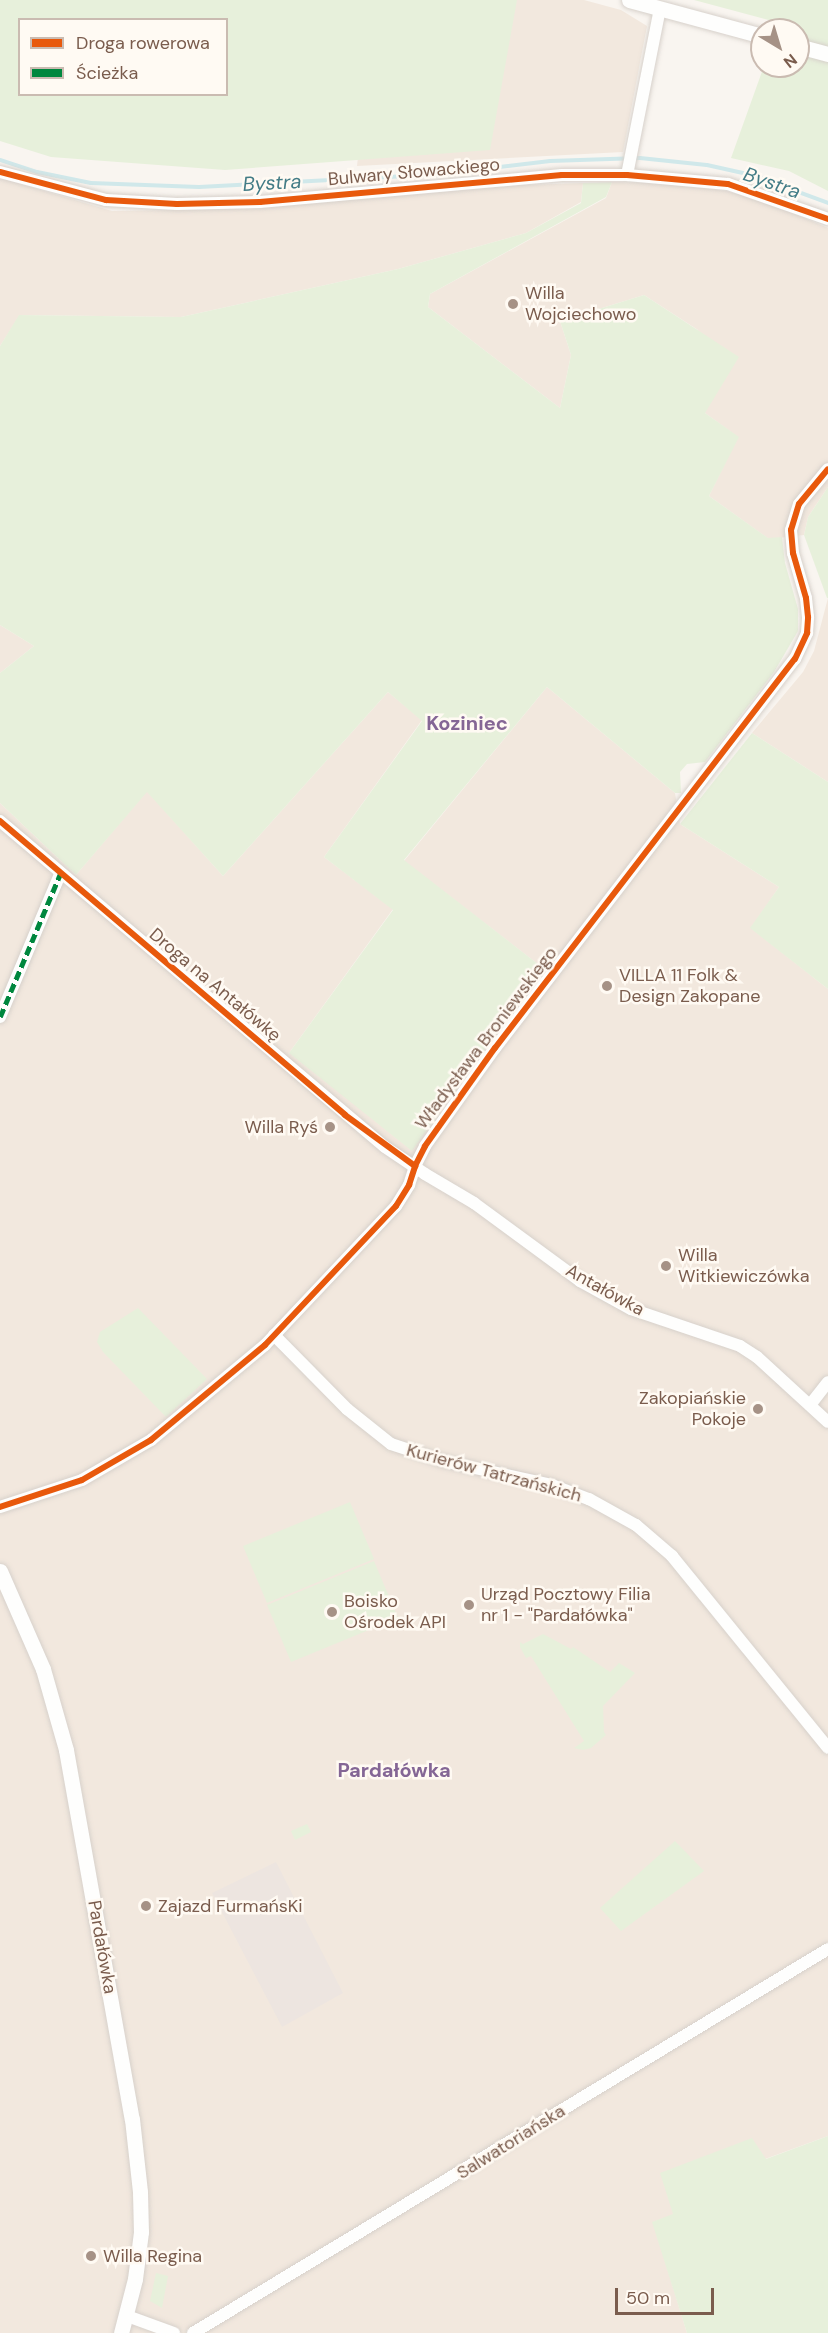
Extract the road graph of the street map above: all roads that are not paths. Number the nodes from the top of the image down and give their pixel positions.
1 (633, 1) edge
2 (660, 8) junction
3 (750, 33) edge
4 (810, 49) edge
5 (828, 54) edge
6 (0, 172) edge
7 (628, 172) junction
8 (828, 219) edge
9 (828, 469) edge
10 (0, 821) edge
11 (60, 873) junction
12 (0, 1017) edge
13 (415, 1166) junction
14 (274, 1335) junction
15 (828, 1383) edge
16 (810, 1405) junction
17 (828, 1422) edge
18 (0, 1507) edge
19 (0, 1571) edge
20 (828, 1748) edge
21 (828, 1949) edge
22 (126, 2316) junction
23 (121, 2333) edge
24 (174, 2333) edge
25 (193, 2333) edge

1 - 2 street
2 - 3 street
2 - 7 street
4 - 5 street
6 - 7 street, Bulwary Słowackiego
7 - 8 street, Bulwary Słowackiego
9 - 13 street, Władysława Broniewskiego
10 - 11 street, Droga na Antałówkę
11 - 12 street
11 - 13 street, Droga na Antałówkę
13 - 14 street, Władysława Broniewskiego
13 - 16 street, Antałówka
14 - 18 street, Władysława Broniewskiego
14 - 20 street, Kurierów Tatrzańskich
15 - 16 street
16 - 17 street, Antałówka
19 - 22 street, Pardałówka
21 - 25 street, Salwatoriańska
22 - 23 street, Pardałówka
22 - 24 street

